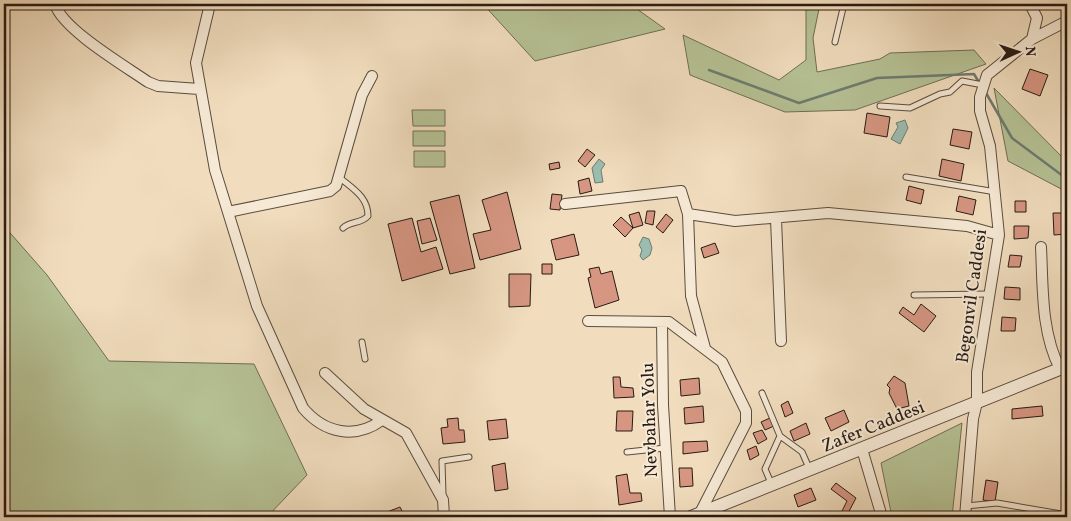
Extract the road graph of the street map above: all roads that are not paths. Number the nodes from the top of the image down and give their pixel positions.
1 (55, 4) edge
2 (210, 4) edge
3 (844, 4) edge
4 (1030, 4) edge
5 (1067, 21) edge
6 (1032, 39) junction
7 (835, 42) dead end
8 (372, 76) dead end
9 (983, 85) junction
10 (199, 89) junction
11 (880, 106) dead end
12 (906, 176) dead end
13 (340, 178) junction
14 (996, 192) junction
15 (565, 204) dead end
16 (228, 212) junction
17 (688, 214) junction
18 (776, 219) junction
19 (342, 228) dead end
20 (999, 234) junction
21 (1041, 247) dead end
22 (989, 294) junction
23 (914, 295) dead end
24 (588, 320) dead end
25 (662, 322) junction
26 (781, 341) dead end
27 (362, 342) dead end
28 (705, 348) junction
29 (365, 359) dead end
30 (1064, 367) edge
31 (325, 373) dead end
32 (762, 393) dead end
33 (977, 402) junction
34 (382, 420) junction
35 (780, 436) junction
36 (665, 448) junction
37 (862, 449) junction
38 (627, 452) dead end
39 (469, 457) dead end
40 (810, 471) junction
41 (772, 486) junction
42 (443, 500) junction
43 (966, 506) junction
44 (1067, 515) edge
45 (695, 516) edge
46 (444, 517) edge
47 (670, 517) edge
48 (882, 517) edge
49 (965, 517) edge

1 - 10 street
2 - 10 street
3 - 7 lane
4 - 6 street
5 - 6 street
6 - 9 street
8 - 13 street
9 - 11 lane
9 - 14 street, Begonvil Caddesi
10 - 16 street
12 - 14 lane
13 - 16 street
13 - 19 lane
14 - 20 street, Begonvil Caddesi
15 - 17 street
16 - 34 street
17 - 18 street
17 - 28 street
18 - 20 street
18 - 26 street
20 - 22 street, Begonvil Caddesi
21 - 30 street
22 - 23 lane
22 - 33 street, Begonvil Caddesi
24 - 25 street
25 - 28 street
25 - 36 street, Nevbahar Yolu
27 - 29 lane
28 - 45 street
30 - 33 street, Zafer Caddesi
31 - 34 street
32 - 35 lane
33 - 37 street, Zafer Caddesi
33 - 43 street, Begonvil Caddesi
34 - 42 street
35 - 40 lane
35 - 41 lane
36 - 38 lane
36 - 47 street, Nevbahar Yolu
37 - 40 street, Zafer Caddesi
37 - 48 street
39 - 42 lane
40 - 41 street, Zafer Caddesi
41 - 45 street, Zafer Caddesi
42 - 46 street
43 - 44 lane
43 - 49 street, Begonvil Caddesi

